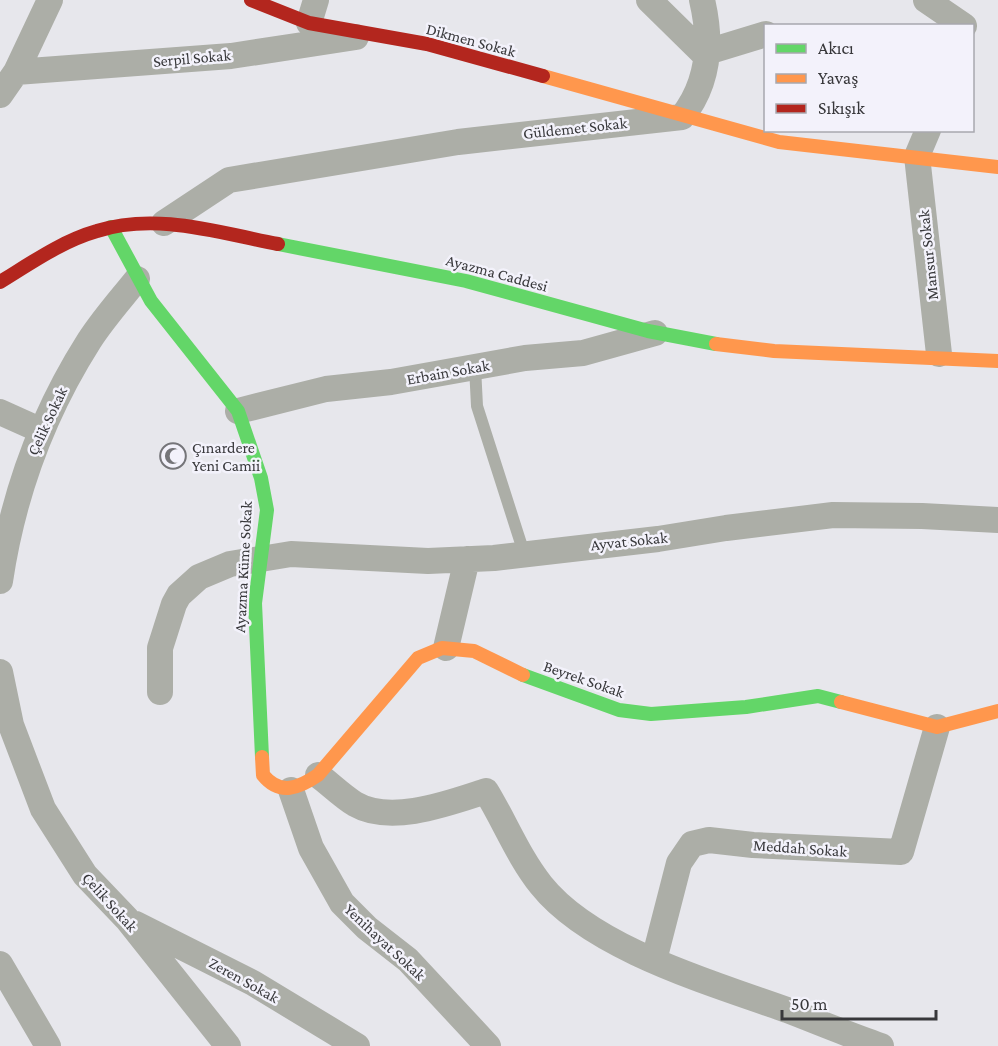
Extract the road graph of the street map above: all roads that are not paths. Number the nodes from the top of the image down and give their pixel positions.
1 (50, 0) edge
2 (251, 0) edge
3 (649, 0) edge
4 (702, 0) edge
5 (926, 0) edge
6 (313, 11) edge
7 (961, 24) edge
8 (764, 34) edge
9 (367, 35) junction
10 (707, 54) junction
11 (16, 72) junction
12 (0, 95) edge
13 (681, 117) junction
14 (927, 132) edge
15 (917, 156) junction
16 (998, 167) edge
17 (164, 223) junction
18 (111, 227) junction
19 (137, 279) junction
20 (0, 282) edge
21 (657, 332) junction
22 (939, 354) junction
23 (998, 361) edge
24 (476, 367) junction
25 (238, 411) junction
26 (0, 412) edge
27 (40, 430) junction
28 (998, 520) edge
29 (524, 553) junction
30 (260, 558) junction
31 (467, 560) junction
32 (0, 581) edge
33 (447, 648) junction
34 (0, 672) edge
35 (160, 692) dead end
36 (998, 711) edge
37 (938, 727) junction
38 (318, 775) junction
39 (291, 790) junction
40 (127, 920) junction
41 (654, 960) junction
42 (0, 964) edge
43 (48, 1046) edge
44 (228, 1046) edge
45 (357, 1046) edge
46 (488, 1046) edge
47 (881, 1046) edge

1 - 11 street
2 - 6 street, Dikmen Sokak
3 - 10 street
4 - 10 street
5 - 7 street
6 - 9 street, Dikmen Sokak
8 - 10 street
9 - 11 street, Serpil Sokak
9 - 13 street, Dikmen Sokak
10 - 13 street
11 - 12 street
13 - 15 street, Güldemet Sokak
13 - 17 street, Güldemet Sokak
14 - 15 street
15 - 16 street, Güldemet Sokak
15 - 22 street, Mansur Sokak
17 - 18 street, Ayazma Caddesi
17 - 21 street, Ayazma Caddesi
18 - 19 street, Ayazma Küme Sokak
18 - 20 street, Ayazma Caddesi
19 - 25 street, Ayazma Küme Sokak
19 - 27 street, Çelik Sokak
21 - 22 street, Ayazma Caddesi
21 - 24 street, Erbain Sokak
22 - 23 street, Ayazma Caddesi
24 - 25 street, Erbain Sokak
24 - 29 lane
25 - 30 street, Ayazma Küme Sokak
26 - 27 street
27 - 32 street, Çelik Sokak
28 - 29 street, Ayvat Sokak
29 - 31 street, Ayvat Sokak
30 - 31 street, Ayvat Sokak
30 - 35 street, Ayvat Sokak
30 - 39 street, Ayazma Küme Sokak
31 - 33 street
33 - 37 street, Beyrek Sokak
33 - 38 street, Beyrek Sokak
34 - 40 street, Çelik Sokak
36 - 37 street, Beyrek Sokak
37 - 41 street, Meddah Sokak
38 - 39 street, Beyrek Sokak
38 - 41 street
39 - 46 street, Yenihayat Sokak
40 - 44 street, Çelik Sokak
40 - 45 street, Zeren Sokak
41 - 47 street
42 - 43 street

